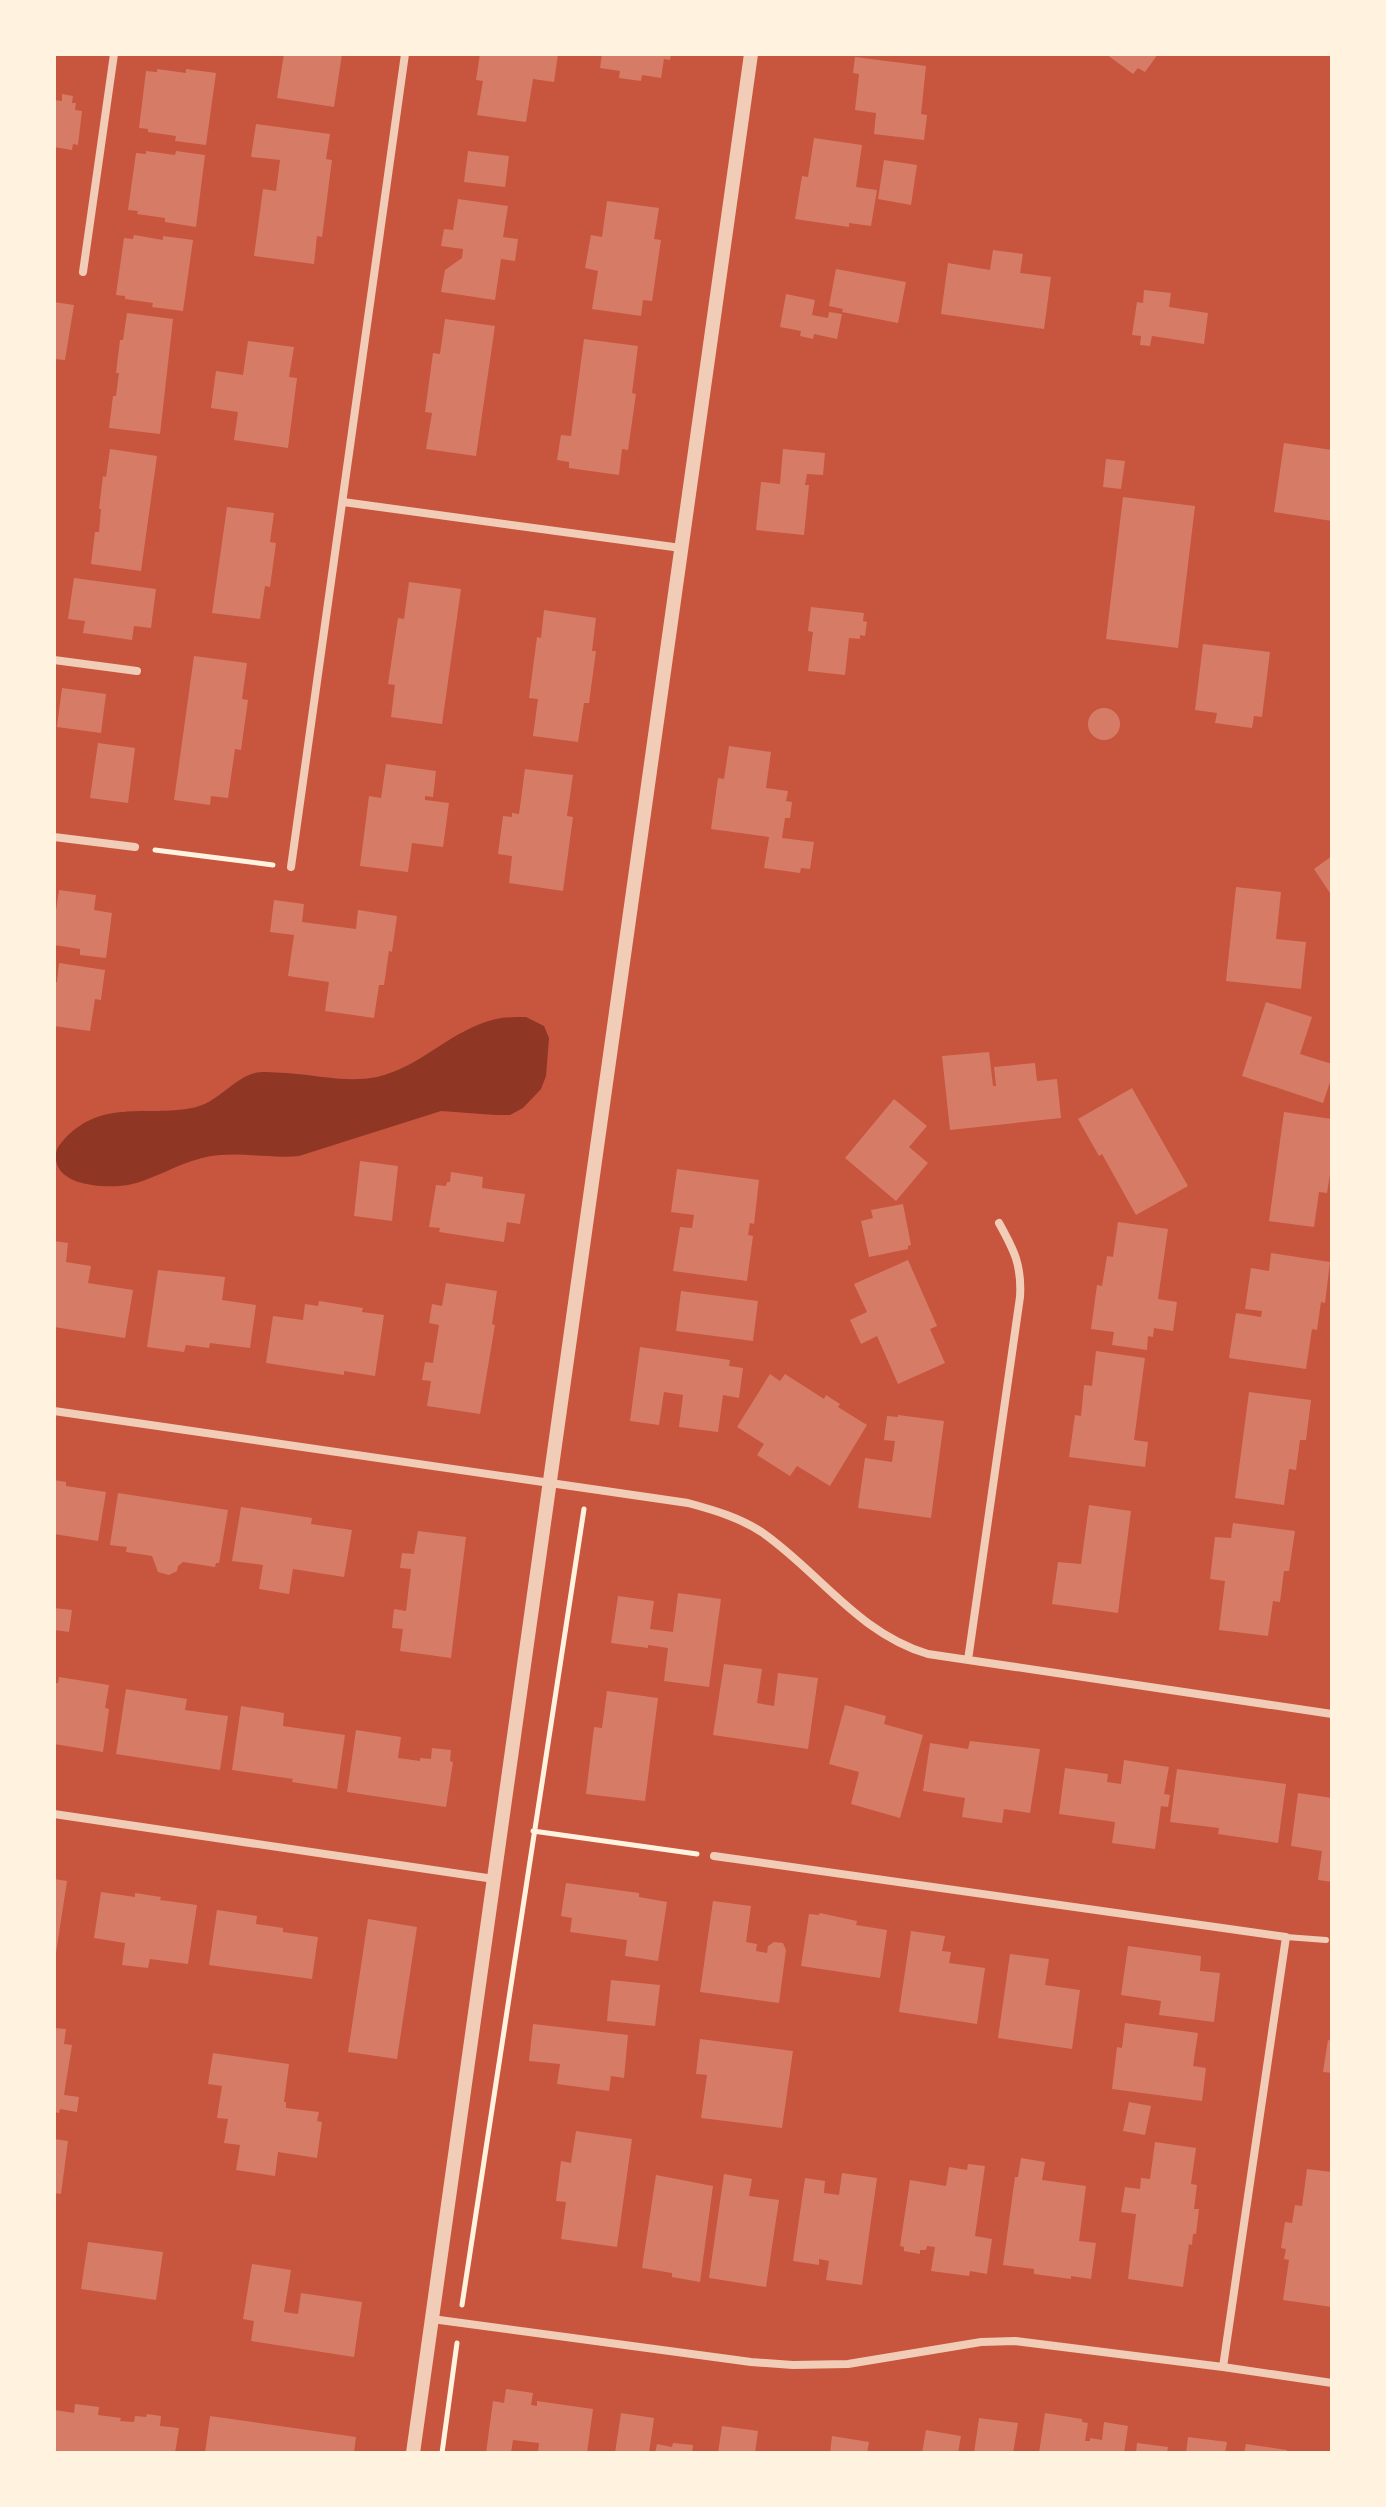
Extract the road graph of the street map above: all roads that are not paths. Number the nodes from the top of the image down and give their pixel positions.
1 (114, 54) edge
2 (405, 54) edge
3 (751, 54) edge
4 (83, 272) dead end
5 (343, 502) junction
6 (681, 548) junction
7 (54, 660) edge
8 (137, 671) dead end
9 (54, 837) edge
10 (135, 847) road end
11 (291, 867) road end
12 (999, 1223) dead end
13 (54, 1411) edge
14 (550, 1484) junction
15 (968, 1660) junction
16 (1332, 1714) edge
17 (54, 1814) edge
18 (714, 1856) road end
19 (495, 1879) junction
20 (1286, 1937) junction
21 (1326, 1940) dead end
22 (432, 2319) junction
23 (1223, 2367) junction
24 (1332, 2383) edge
25 (413, 2453) edge

1 - 4 street
2 - 5 street
3 - 6 street
5 - 6 street
5 - 11 street
6 - 14 street
7 - 8 street
9 - 10 street
12 - 15 street
13 - 14 street
14 - 15 street
14 - 19 street
15 - 16 street
17 - 19 street
18 - 20 street
19 - 22 street
20 - 21 lane
20 - 23 street
22 - 23 street
22 - 25 street
23 - 24 street

